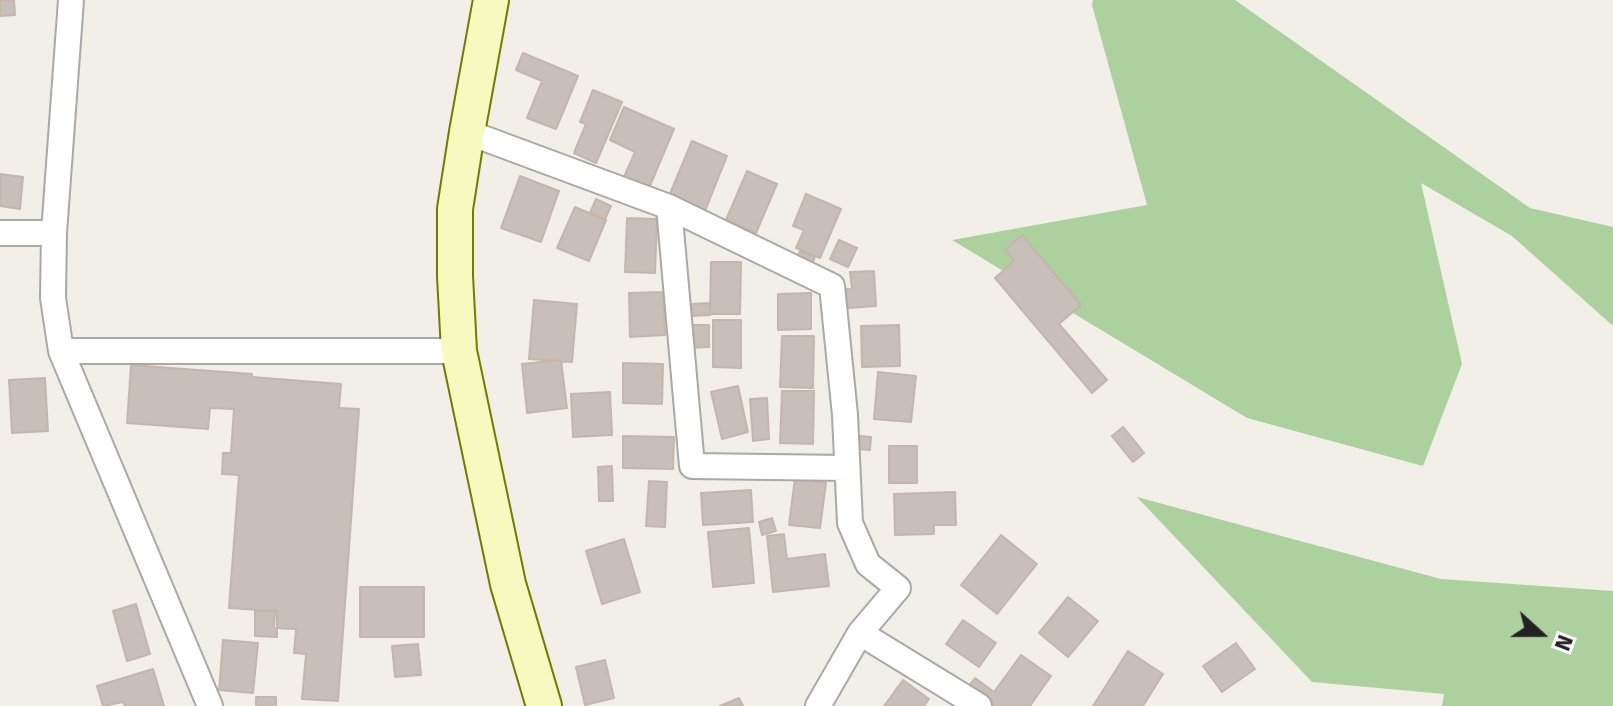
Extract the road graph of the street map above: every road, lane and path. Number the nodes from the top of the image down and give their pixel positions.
1 (71, 0) edge
2 (491, 0) edge
3 (467, 132) junction
4 (669, 207) junction
5 (0, 233) edge
6 (54, 233) junction
7 (61, 351) junction
8 (459, 351) junction
9 (847, 468) junction
10 (860, 633) junction
11 (210, 706) edge
12 (544, 706) edge
13 (818, 706) edge
14 (979, 706) edge

1 - 6 street
2 - 3 street
3 - 4 street
3 - 8 street
4 - 9 street
4 - 9 street
5 - 6 street
6 - 7 street
7 - 8 street
7 - 11 street
8 - 12 street
9 - 10 street
10 - 13 street
10 - 14 street

